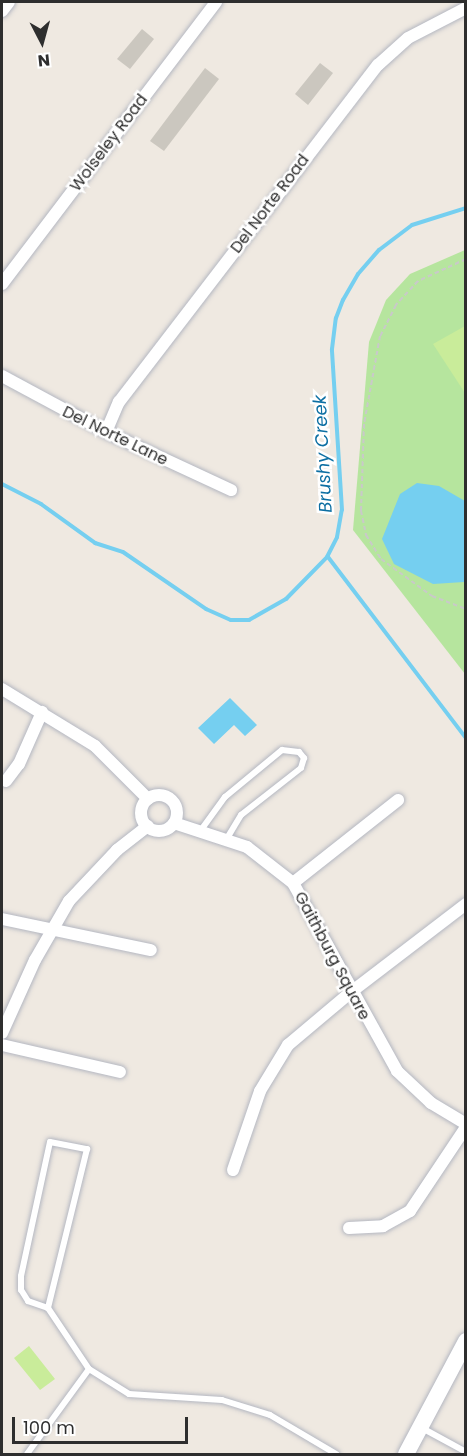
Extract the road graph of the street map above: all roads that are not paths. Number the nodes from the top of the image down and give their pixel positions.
1 (9, 2) edge
2 (216, 2) edge
3 (465, 8) edge
4 (2, 11) edge
5 (2, 284) edge
6 (2, 376) edge
7 (106, 432) junction
8 (231, 490) dead end
9 (2, 689) edge
10 (42, 712) junction
11 (6, 781) dead end
12 (147, 799) junction
13 (399, 800) dead end
14 (174, 823) junction
15 (148, 826) junction
16 (201, 830) junction
17 (226, 838) junction
18 (293, 883) junction
19 (465, 904) edge
20 (2, 919) edge
21 (51, 930) junction
22 (151, 950) dead end
23 (351, 992) junction
24 (2, 1033) edge
25 (2, 1045) edge
26 (120, 1072) dead end
27 (465, 1125) edge
28 (233, 1170) dead end
29 (349, 1228) dead end
30 (48, 1308) junction
31 (465, 1341) edge
32 (89, 1369) junction
33 (421, 1427) junction
34 (465, 1452) edge
35 (27, 1455) edge
36 (336, 1455) edge
37 (406, 1455) edge

1 - 4 street
2 - 5 street, Wolseley Road
3 - 7 street, Del Norte Road
6 - 7 street, Del Norte Lane
7 - 8 street, Del Norte Lane
9 - 10 street
10 - 11 street
10 - 12 street
12 - 14 street
12 - 15 street
13 - 18 street
14 - 15 street
14 - 16 street, Gaithburg Square
15 - 21 street
16 - 17 street, Gaithburg Square
16 - 17 lane
17 - 18 street, Gaithburg Square
18 - 23 street, Gaithburg Square
19 - 23 street
20 - 21 street
21 - 22 street
21 - 24 street
23 - 27 street, Gaithburg Square
23 - 28 street
25 - 26 street
27 - 29 street
30 - 30 lane
30 - 32 lane
31 - 33 main road
32 - 35 lane
32 - 36 lane
33 - 34 lane
33 - 37 main road

